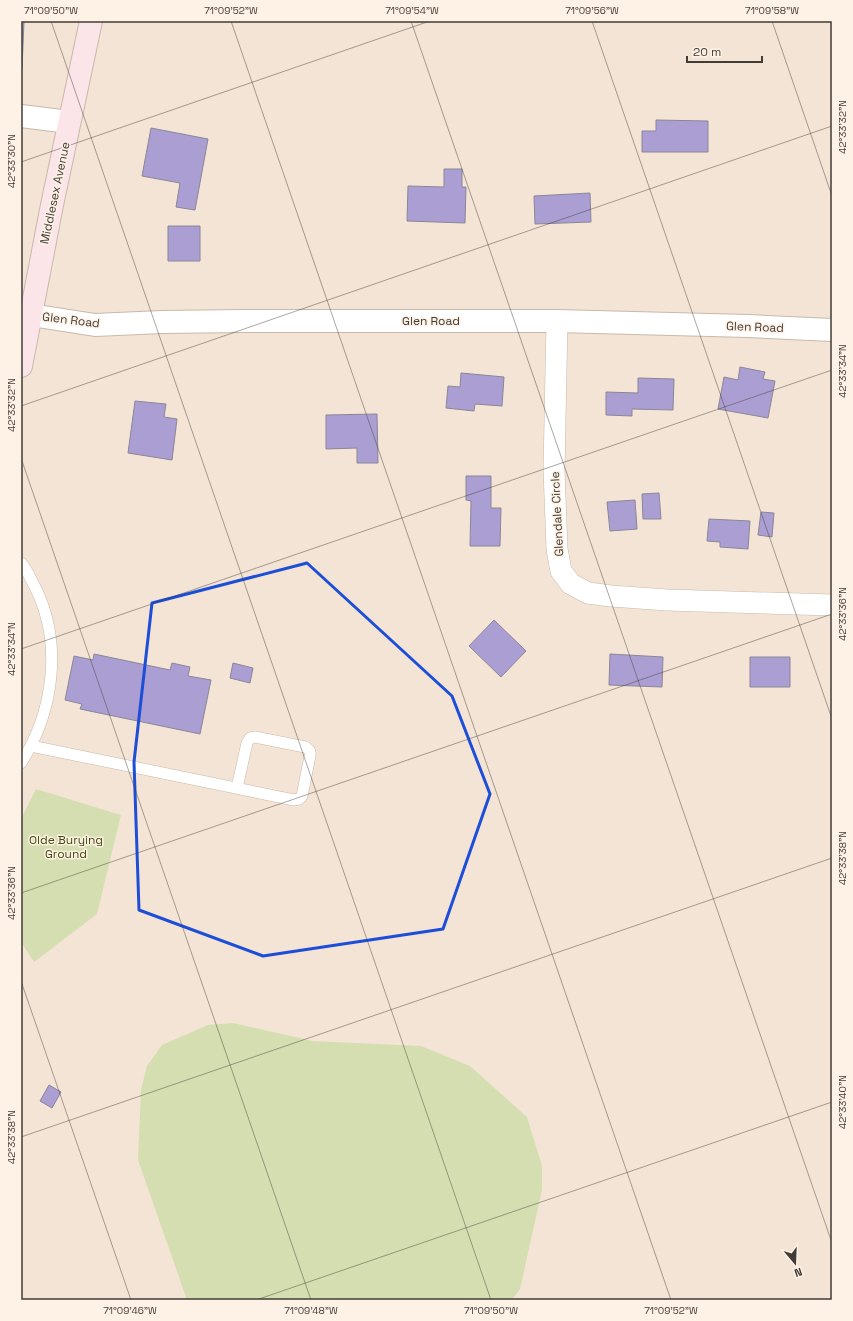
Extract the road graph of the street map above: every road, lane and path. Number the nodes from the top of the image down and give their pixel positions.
1 (91, 21) edge
2 (21, 116) edge
3 (70, 122) junction
4 (31, 315) junction
5 (557, 321) junction
6 (832, 330) edge
7 (21, 366) edge
8 (21, 563) edge
9 (832, 605) edge
10 (31, 746) junction
11 (21, 763) edge
12 (237, 788) junction

1 - 3 main road, Middlesex Avenue
2 - 3 street
3 - 4 main road, Middlesex Avenue
4 - 5 street, Glen Road
4 - 7 main road, Middlesex Avenue
5 - 6 street, Glen Road
5 - 9 street, Glendale Circle
8 - 10 lane
10 - 11 lane
10 - 12 lane
12 - 12 lane

